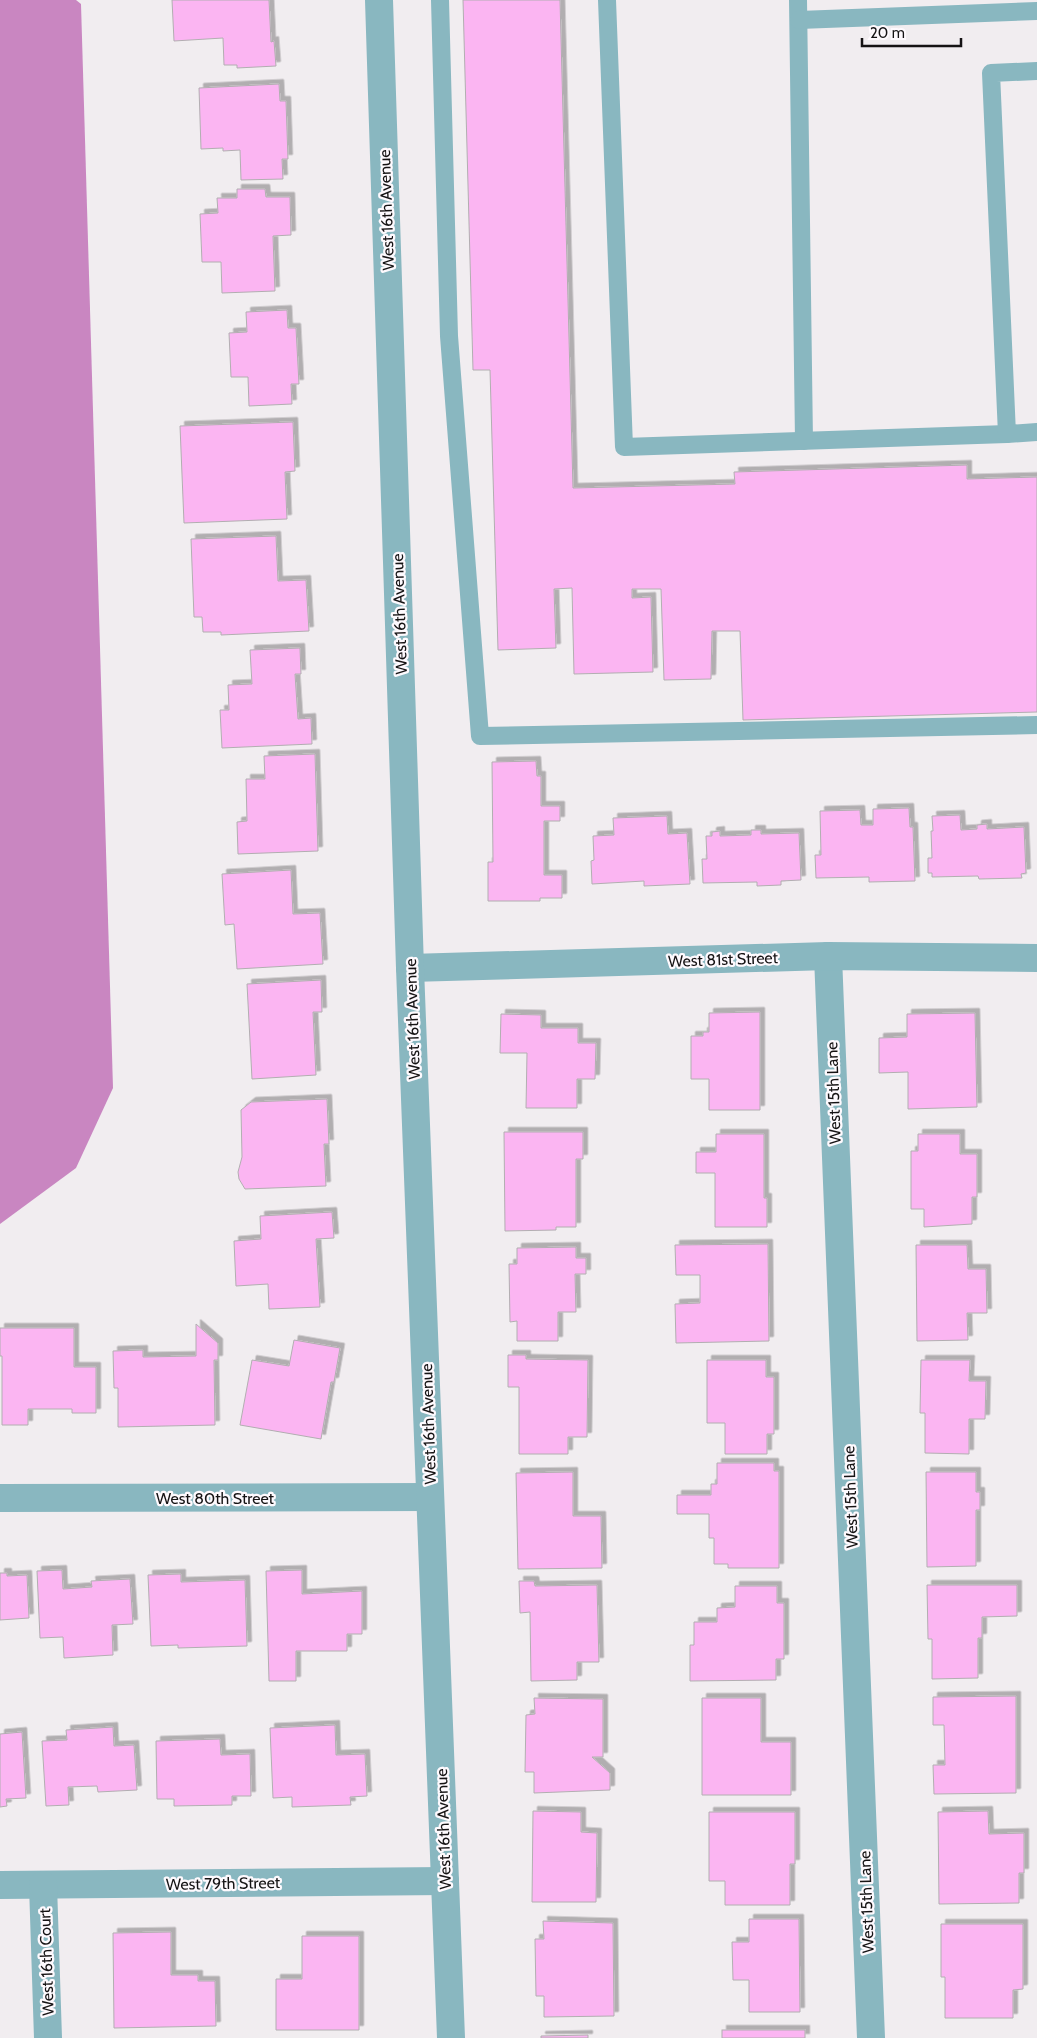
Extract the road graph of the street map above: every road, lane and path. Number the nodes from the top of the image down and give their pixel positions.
1 (379, 0) edge
2 (440, 0) edge
3 (607, 0) edge
4 (798, 0) edge
5 (1037, 11) edge
6 (799, 20) junction
7 (1037, 71) edge
8 (1037, 432) edge
9 (1006, 434) junction
10 (804, 441) junction
11 (1037, 725) edge
12 (828, 956) junction
13 (1037, 958) edge
14 (410, 968) junction
15 (430, 1497) junction
16 (0, 1498) edge
17 (445, 1881) junction
18 (0, 1885) edge
19 (43, 1885) junction
20 (48, 2038) edge
21 (451, 2038) edge
22 (871, 2038) edge

1 - 14 street, West 16th Avenue
2 - 11 lane
3 - 10 lane
4 - 6 lane
5 - 6 lane
6 - 10 lane
7 - 9 lane
8 - 9 lane
9 - 10 lane
12 - 13 street, West 81st Street
12 - 14 street, West 81st Street
12 - 22 street, West 15th Lane
14 - 15 street, West 16th Avenue
15 - 16 street, West 80th Street
15 - 17 street, West 16th Avenue
17 - 19 street, West 79th Street
17 - 21 street, West 16th Avenue
18 - 19 street, West 79th Street
19 - 20 street, West 16th Court

